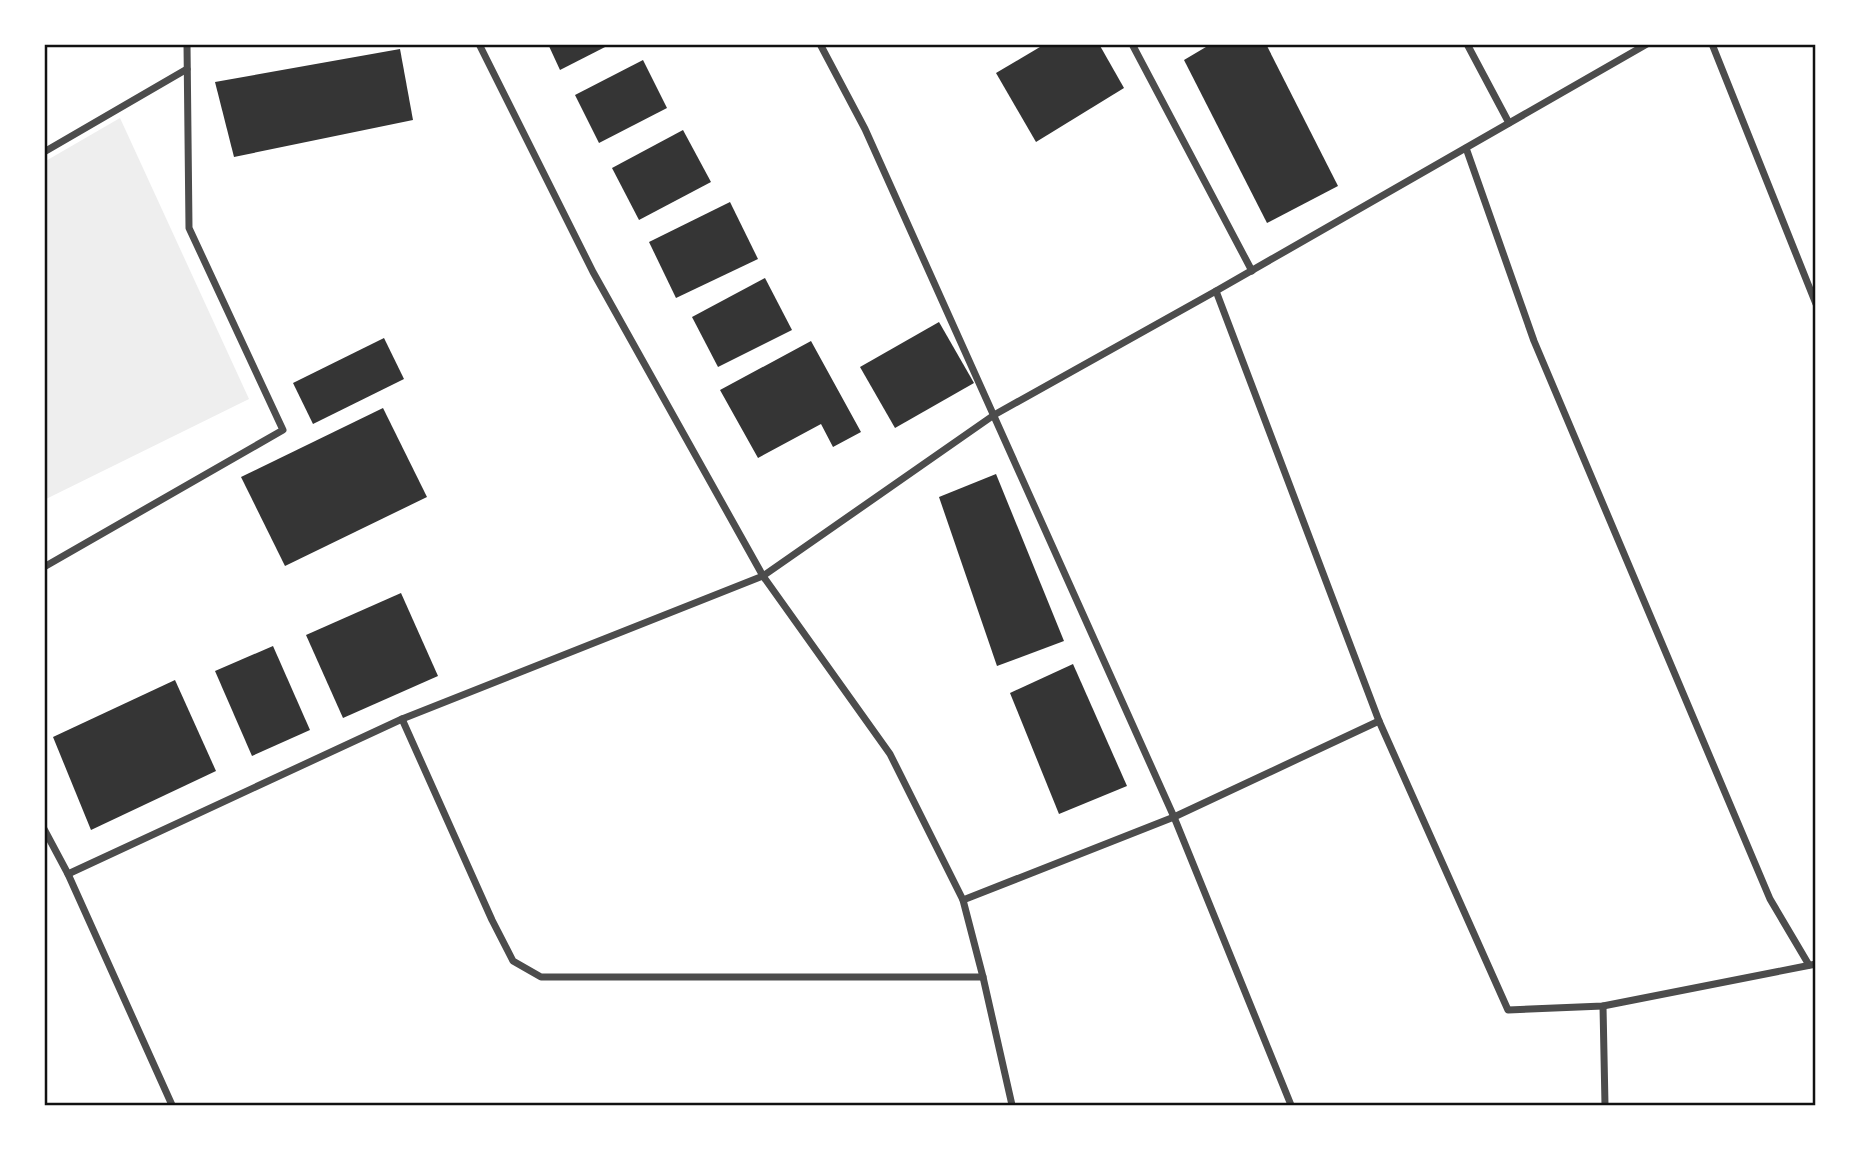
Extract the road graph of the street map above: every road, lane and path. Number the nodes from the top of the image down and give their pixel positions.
1 (187, 44) edge
2 (479, 44) edge
3 (820, 44) edge
4 (1132, 44) edge
5 (1467, 44) edge
6 (1647, 44) edge
7 (1712, 44) edge
8 (187, 69) junction
9 (1509, 123) junction
10 (1466, 148) junction
11 (44, 152) edge
12 (1252, 271) junction
13 (1216, 291) junction
14 (1816, 304) edge
15 (993, 415) junction
16 (44, 567) edge
17 (763, 576) junction
18 (402, 719) junction
19 (1379, 721) junction
20 (1174, 817) junction
21 (44, 830) edge
22 (68, 874) junction
23 (963, 900) junction
24 (1812, 964) edge
25 (984, 977) junction
26 (1603, 1006) junction
27 (173, 1105) edge
28 (1013, 1105) edge
29 (1291, 1105) edge
30 (1605, 1105) edge

1 - 8 street
2 - 17 street
3 - 15 street
4 - 12 street
5 - 9 street
6 - 9 street
7 - 14 street
8 - 11 street
8 - 16 street
9 - 10 street
10 - 12 street
10 - 24 street
12 - 13 street
13 - 15 street
13 - 19 street
15 - 17 street
15 - 20 street
17 - 18 street
17 - 23 street
18 - 22 street
18 - 25 street
19 - 20 street
19 - 26 street
20 - 23 street
20 - 29 street
21 - 22 street
22 - 27 street
23 - 25 street
24 - 26 street
25 - 28 street
26 - 30 street

